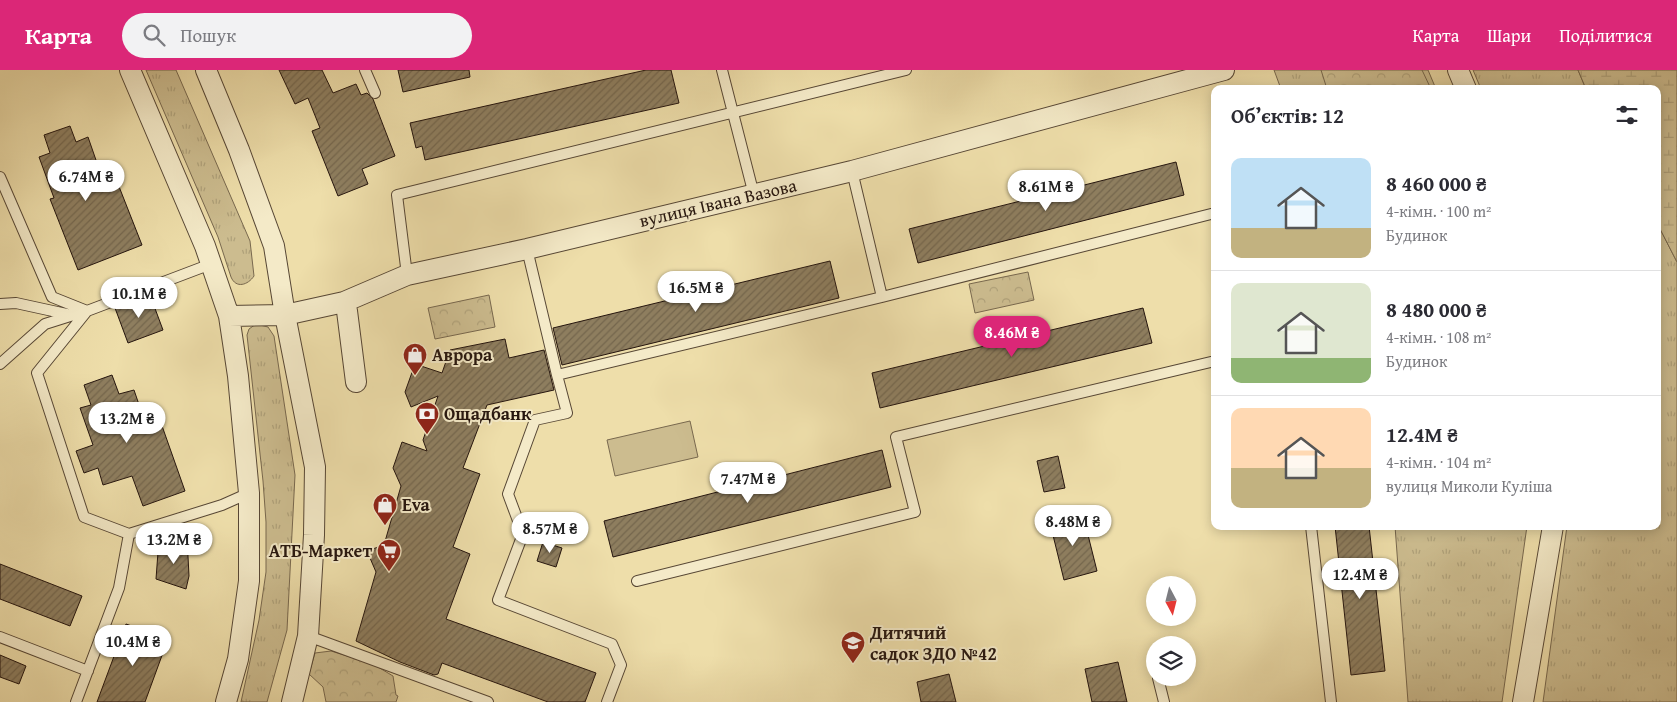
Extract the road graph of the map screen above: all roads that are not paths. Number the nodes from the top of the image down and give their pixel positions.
1 (130, 70) edge
2 (206, 70) edge
3 (365, 70) edge
4 (722, 70) edge
5 (906, 70) edge
6 (1458, 70) edge
7 (1212, 71) edge
8 (1464, 85) edge
9 (375, 93) dead end
10 (732, 112) junction
11 (852, 171) junction
12 (0, 177) edge
13 (754, 195) junction
14 (1211, 214) edge
15 (527, 249) junction
16 (212, 264) junction
17 (407, 274) junction
18 (882, 297) junction
19 (344, 302) junction
20 (0, 304) edge
21 (87, 311) junction
22 (285, 315) junction
23 (72, 316) junction
24 (229, 316) junction
25 (1211, 362) edge
26 (0, 364) edge
27 (557, 375) junction
28 (356, 382) dead end
29 (249, 493) junction
30 (1312, 530) edge
31 (1552, 530) edge
32 (129, 534) junction
33 (637, 581) dead end
34 (308, 636) junction
35 (0, 637) edge
36 (88, 671) junction
37 (1160, 686) edge
38 (466, 698) edge
39 (76, 702) edge
40 (226, 702) edge
41 (292, 702) edge
42 (488, 702) edge
43 (607, 702) edge
44 (1164, 702) edge
45 (1331, 702) edge
46 (1523, 702) edge

1 - 16 street
2 - 22 street
3 - 9 lane
4 - 10 lane
5 - 10 lane
6 - 8 street
7 - 11 street, вулиця Івана Вазова
10 - 13 lane
10 - 17 lane
11 - 13 street, вулиця Івана Вазова
11 - 18 lane
12 - 21 lane
13 - 15 street, вулиця Івана Вазова
14 - 18 lane
15 - 17 street, вулиця Івана Вазова
15 - 27 lane
16 - 21 lane
16 - 24 street
17 - 19 street, вулиця Івана Вазова
18 - 27 lane
19 - 22 street, вулиця Івана Вазова
19 - 28 street
20 - 23 lane
21 - 23 lane
21 - 32 lane
22 - 24 street, вулиця Івана Вазова
22 - 34 street
23 - 26 lane
24 - 29 street
25 - 33 lane
27 - 43 lane
29 - 32 lane
29 - 40 street
30 - 45 lane
31 - 46 street
32 - 36 lane
34 - 38 lane
34 - 41 street
35 - 36 lane
36 - 39 lane
37 - 44 lane
38 - 42 lane

